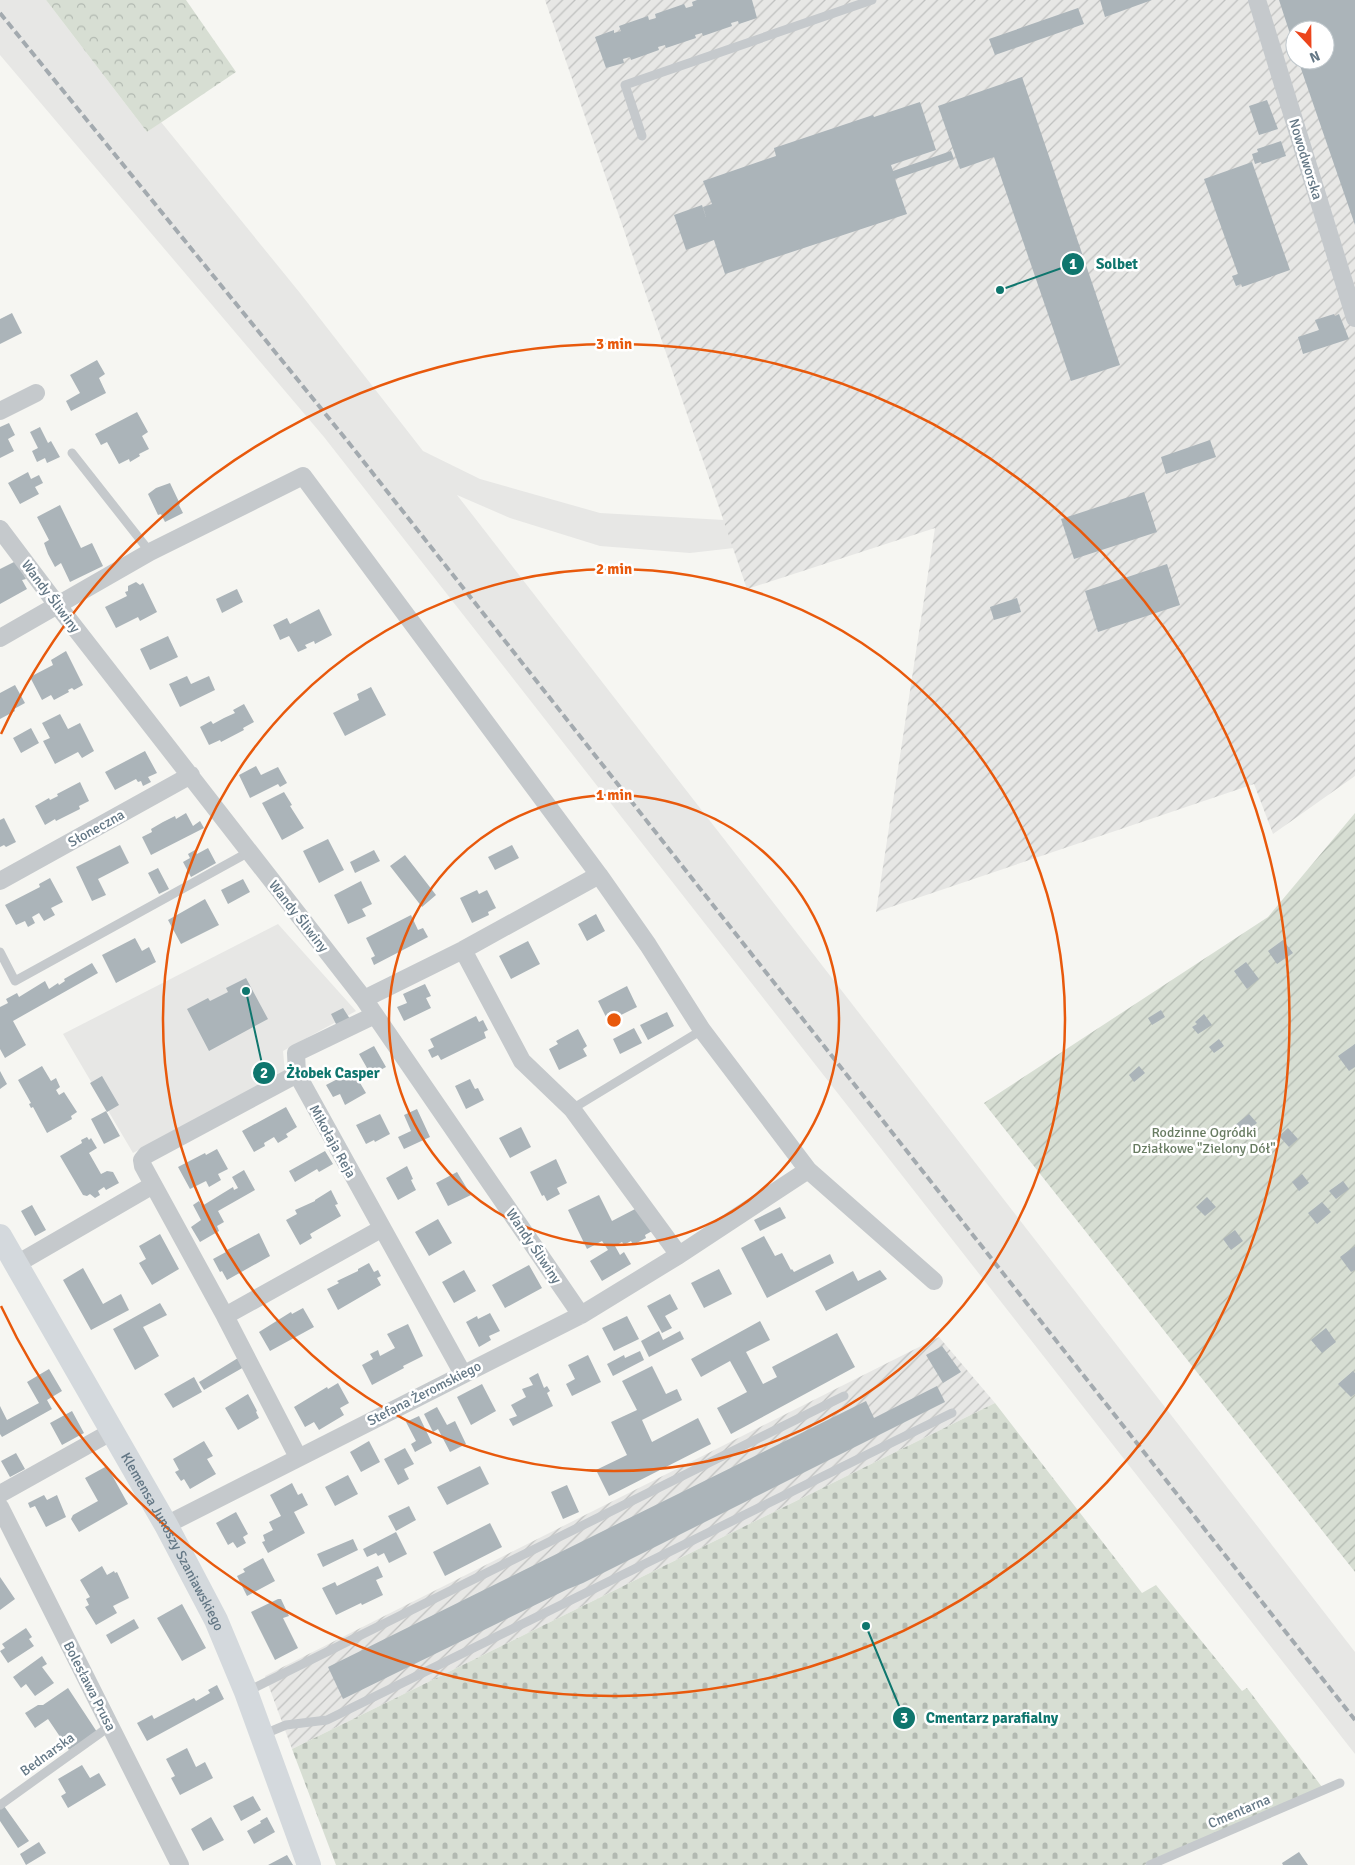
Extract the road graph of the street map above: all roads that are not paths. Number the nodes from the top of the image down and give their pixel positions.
1 (872, 0) edge
2 (1257, 0) edge
3 (642, 136) dead end
4 (1355, 318) edge
5 (36, 393) dead end
6 (0, 411) edge
7 (72, 453) dead end
8 (0, 529) edge
9 (150, 552) junction
10 (58, 606) junction
11 (0, 638) edge
12 (191, 775) junction
13 (249, 852) junction
14 (598, 875) junction
15 (0, 881) edge
16 (463, 950) junction
17 (0, 952) edge
18 (364, 998) junction
19 (375, 1015) junction
20 (702, 1030) junction
21 (297, 1074) junction
22 (572, 1109) junction
23 (808, 1170) junction
24 (153, 1185) junction
25 (382, 1229) junction
26 (0, 1236) edge
27 (679, 1255) junction
28 (16, 1265) junction
29 (934, 1281) dead end
30 (581, 1315) junction
31 (224, 1316) junction
32 (463, 1374) junction
33 (844, 1396) dead end
34 (952, 1413) dead end
35 (111, 1432) junction
36 (298, 1457) junction
37 (0, 1494) edge
38 (0, 1507) edge
39 (166, 1525) junction
40 (6, 1534) edge
41 (246, 1692) junction
42 (110, 1726) junction
43 (262, 1735) junction
44 (1340, 1783) dead end
45 (0, 1805) edge
46 (180, 1865) edge
47 (309, 1865) edge
48 (1150, 1865) edge

1 - 3 lane
2 - 4 street, Nowodworska
5 - 6 street
7 - 9 lane
8 - 10 street, Wandy Śliwiny
9 - 10 street
9 - 14 street
10 - 11 street
10 - 12 street, Wandy Śliwiny
12 - 13 street, Wandy Śliwiny
12 - 15 street, Słoneczna
13 - 17 lane
13 - 18 street, Wandy Śliwiny
14 - 16 street
14 - 20 street
16 - 18 street
16 - 22 street
18 - 19 street, Wandy Śliwiny
19 - 21 street
19 - 30 street, Wandy Śliwiny
20 - 22 lane
20 - 23 street
21 - 24 street
21 - 25 street, Mikołaja Reja
22 - 27 street
23 - 27 street, Stefana Żeromskiego
23 - 29 street
24 - 28 street
24 - 31 street
25 - 31 street
25 - 32 street, Mikołaja Reja
26 - 28 street, Klemensa Junoszy Szaniawskiego
27 - 30 street, Stefana Żeromskiego
28 - 35 street, Klemensa Junoszy Szaniawskiego
30 - 32 street, Stefana Żeromskiego
31 - 36 street
32 - 36 street, Stefana Żeromskiego
33 - 41 lane
34 - 43 lane
35 - 37 street
35 - 39 street, Klemensa Junoszy Szaniawskiego
36 - 39 street, Stefana Żeromskiego
38 - 40 street, Bolesława Prusa
39 - 41 street, Klemensa Junoszy Szaniawskiego
40 - 42 street, Bolesława Prusa
41 - 43 street, Klemensa Junoszy Szaniawskiego
42 - 45 lane, Bednarska
42 - 46 street, Bolesława Prusa
43 - 47 street, Klemensa Junoszy Szaniawskiego
44 - 48 lane, Cmentarna

